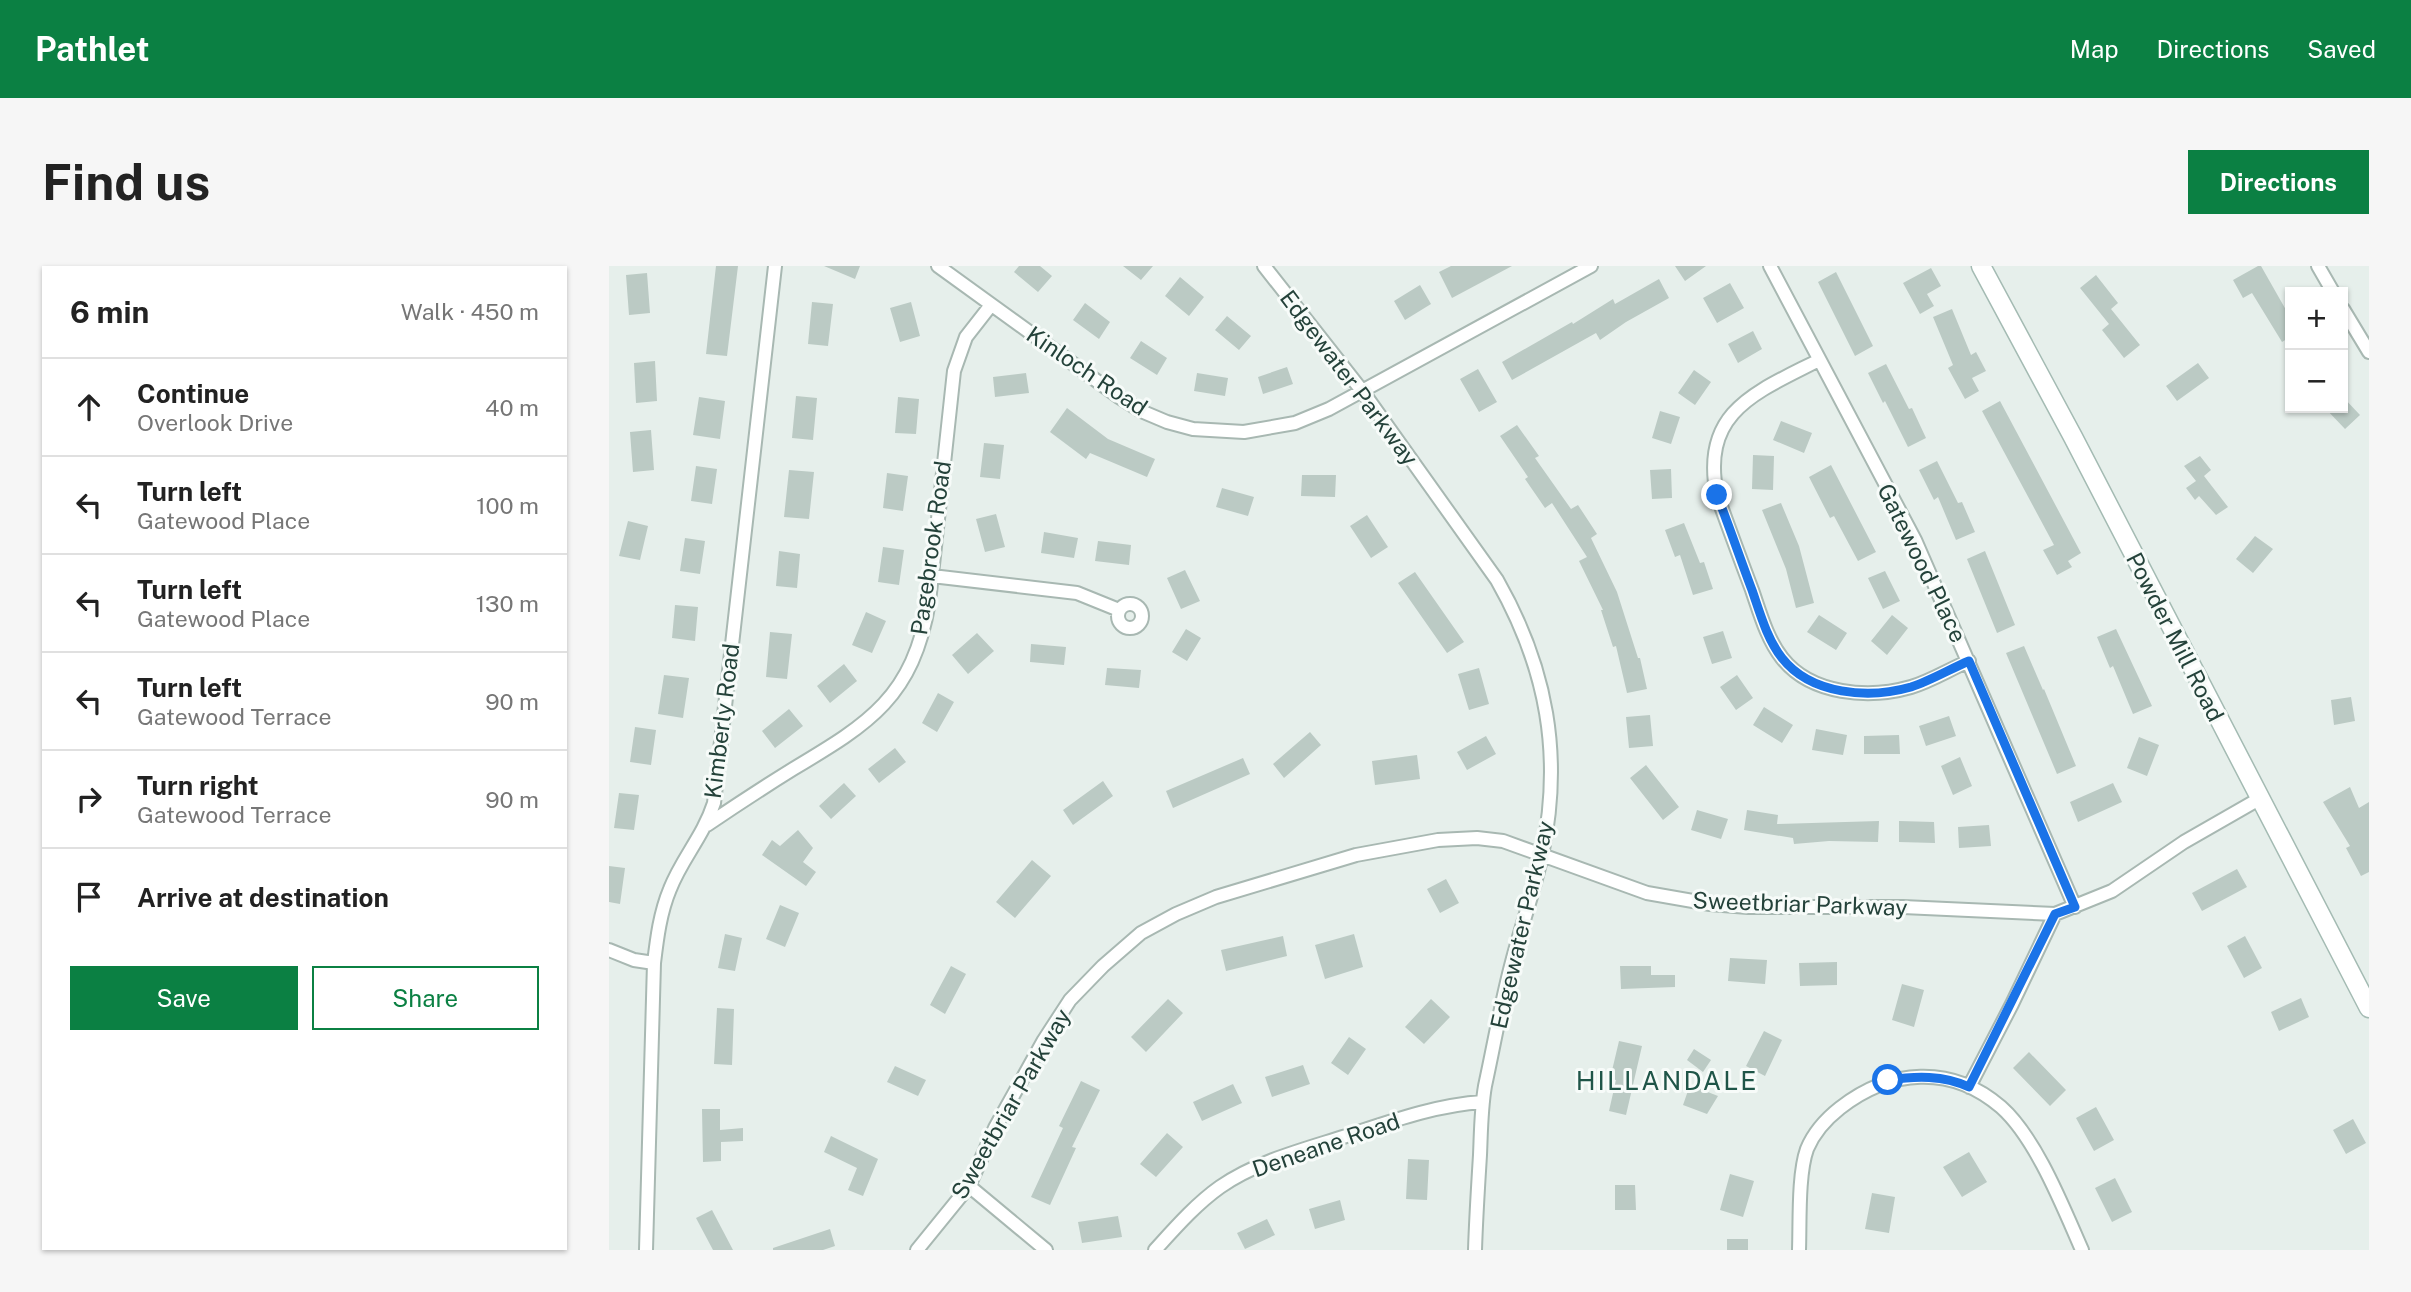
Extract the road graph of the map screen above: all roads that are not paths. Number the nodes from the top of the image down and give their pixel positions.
1 (775, 266) edge
2 (938, 266) edge
3 (1264, 266) edge
4 (1591, 266) edge
5 (1770, 266) edge
6 (1981, 266) edge
7 (2318, 266) edge
8 (2330, 287) edge
9 (992, 305) junction
10 (2348, 317) edge
11 (2369, 352) edge
12 (1819, 360) junction
13 (1363, 392) junction
14 (932, 576) junction
15 (1119, 610) dead end
16 (1969, 661) junction
17 (2259, 799) junction
18 (707, 825) junction
19 (1542, 856) junction
20 (2075, 907) junction
21 (2055, 914) junction
22 (609, 950) edge
23 (654, 963) junction
24 (2369, 1008) edge
25 (1969, 1087) junction
26 (1483, 1102) junction
27 (969, 1186) junction
28 (646, 1250) edge
29 (916, 1250) edge
30 (1046, 1250) edge
31 (1155, 1250) edge
32 (1475, 1250) edge
33 (1798, 1250) edge
34 (2082, 1250) edge

1 - 18 street, Kimberly Road
2 - 9 street, Kinloch Road
3 - 13 street, Edgewater Parkway
4 - 13 street, Kinloch Road
5 - 12 street, Gatewood Place
6 - 17 main road, Powder Mill Road
7 - 8 street
9 - 13 street, Kinloch Road
9 - 14 street, Pagebrook Road
10 - 11 street
12 - 16 street, Gatewood Place
12 - 16 street
13 - 19 street, Edgewater Parkway
14 - 15 street
14 - 18 street, Pagebrook Road
16 - 20 street, Gatewood Place
17 - 20 street, Sweetbriar Parkway
17 - 24 main road, Powder Mill Road
18 - 23 street, Kimberly Road
19 - 21 street, Sweetbriar Parkway
19 - 26 street, Edgewater Parkway
19 - 27 street, Sweetbriar Parkway
20 - 21 street, Sweetbriar Parkway
21 - 25 street
22 - 23 street
23 - 28 street, Kimberly Road
25 - 33 street
25 - 34 street
26 - 31 street, Deneane Road
26 - 32 street, Edgewater Parkway
27 - 29 street, Sweetbriar Parkway
27 - 30 street

